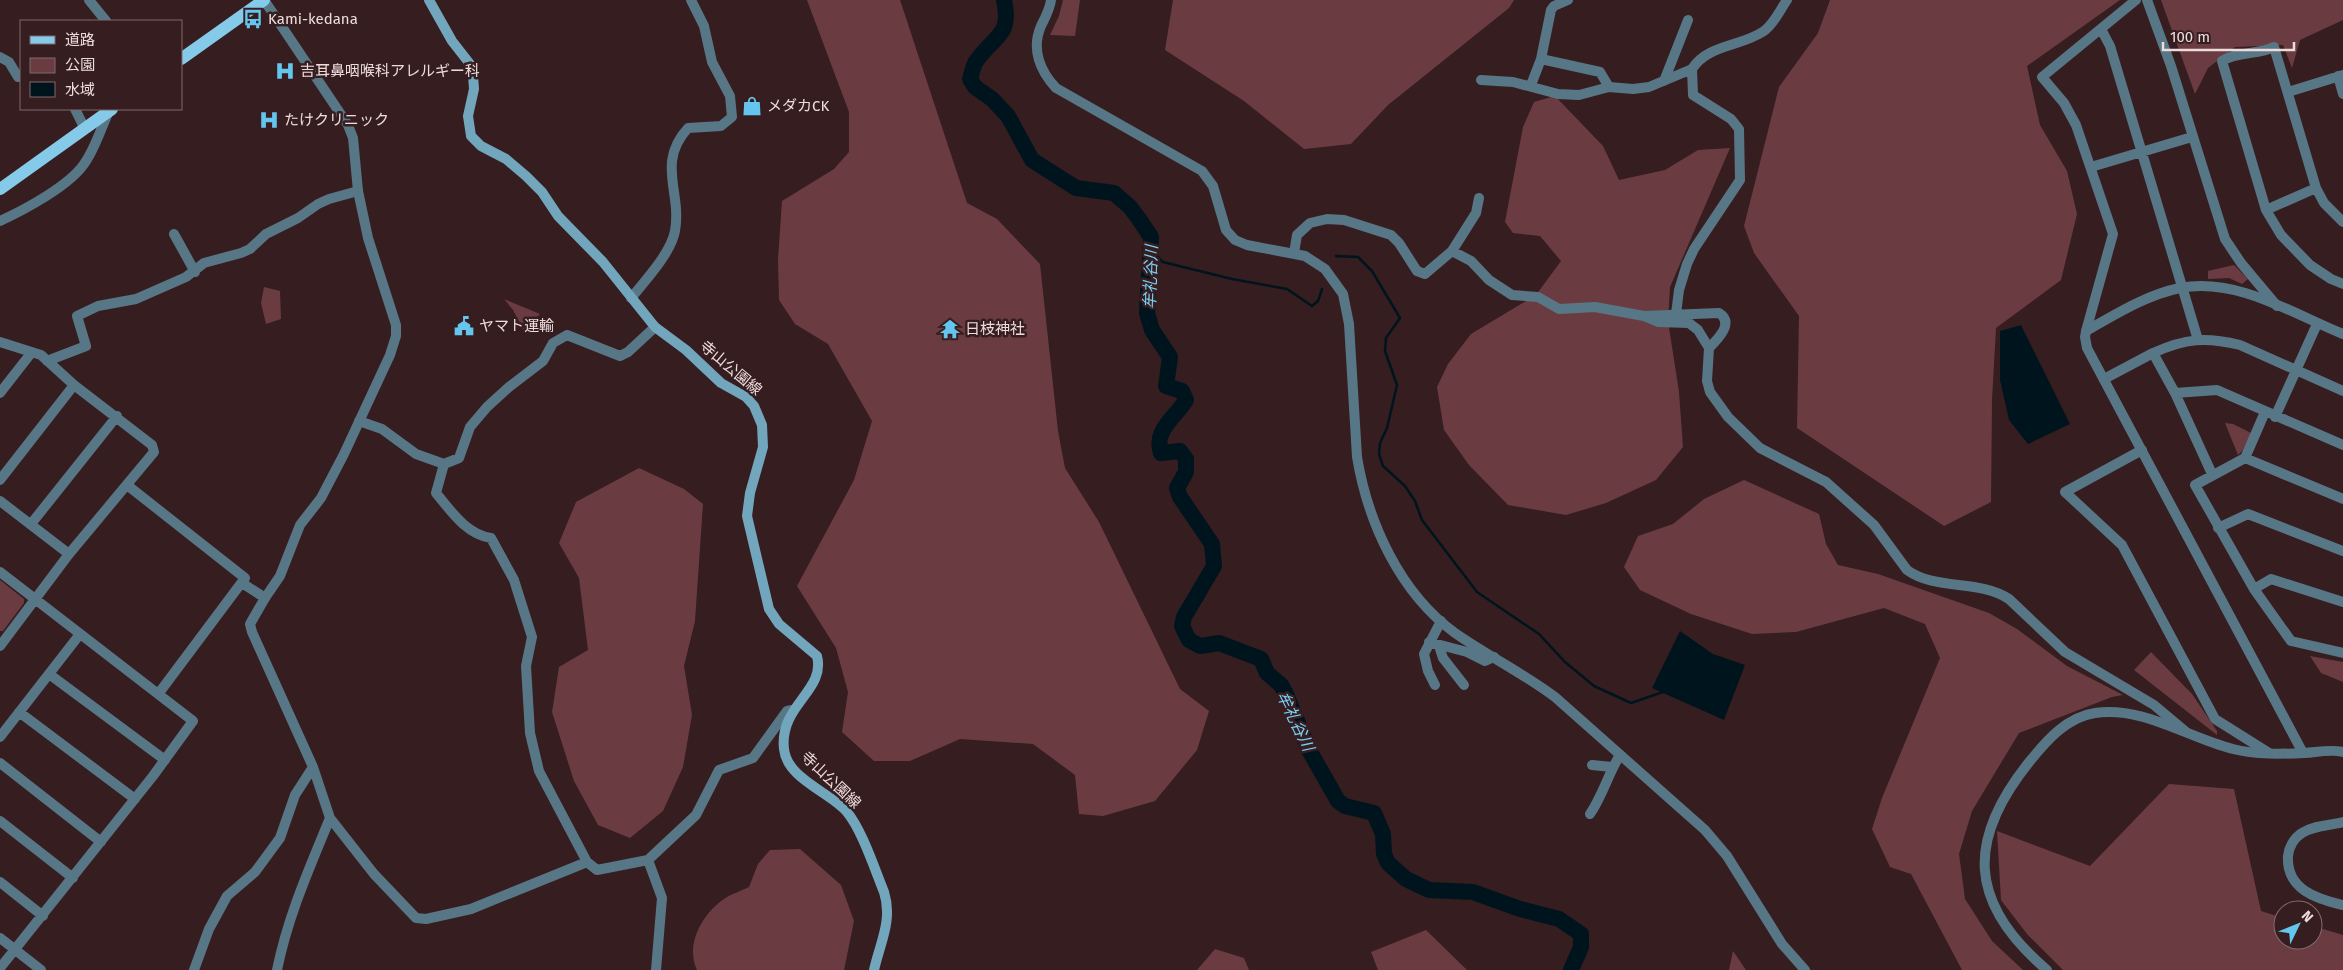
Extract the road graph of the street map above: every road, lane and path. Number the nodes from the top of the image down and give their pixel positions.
1 (89, 0) edge
2 (264, 0) edge
3 (429, 0) edge
4 (691, 0) edge
5 (1051, 0) edge
6 (1568, 0) edge
7 (1787, 0) edge
8 (2136, 0) edge
9 (2147, 0) edge
10 (105, 20) edge
11 (1688, 20) dead end
12 (2101, 29) junction
13 (0, 56) edge
14 (182, 58) edge
15 (1541, 59) junction
16 (1692, 69) junction
17 (20, 76) edge
18 (2341, 76) edge
19 (1481, 80) dead end
20 (1664, 81) junction
21 (1530, 85) junction
22 (1609, 88) junction
23 (2288, 92) junction
24 (2343, 94) edge
25 (76, 110) edge
26 (110, 110) edge
27 (85, 128) junction
28 (2192, 137) junction
29 (2142, 152) junction
30 (2091, 167) junction
31 (2316, 188) junction
32 (0, 189) edge
33 (358, 191) junction
34 (1480, 198) dead end
35 (2266, 210) junction
36 (0, 221) edge
37 (2343, 222) edge
38 (174, 234) dead end
39 (1452, 251) junction
40 (1294, 252) junction
41 (195, 272) junction
42 (2343, 284) edge
43 (2183, 288) junction
44 (631, 298) junction
45 (2277, 306) junction
46 (1676, 314) junction
47 (1644, 316) junction
48 (2317, 324) junction
49 (655, 327) junction
50 (2086, 331) junction
51 (2343, 334) edge
52 (2198, 340) junction
53 (0, 342) edge
54 (1709, 348) junction
55 (32, 352) junction
56 (2153, 353) junction
57 (47, 361) junction
58 (2296, 370) junction
59 (2104, 380) junction
60 (74, 385) junction
61 (2343, 391) edge
62 (2175, 393) junction
63 (0, 394) edge
64 (2265, 412) junction
65 (116, 416) junction
66 (2275, 417) junction
67 (359, 421) junction
68 (2343, 445) edge
69 (2142, 450) junction
70 (2245, 458) junction
71 (444, 464) junction
72 (2212, 474) junction
73 (0, 480) edge
74 (127, 485) junction
75 (2343, 499) edge
76 (0, 501) edge
77 (31, 524) junction
78 (2218, 528) junction
79 (2343, 551) edge
80 (69, 554) junction
81 (0, 572) edge
82 (242, 583) junction
83 (2254, 589) junction
84 (266, 598) junction
85 (35, 600) junction
86 (2343, 602) edge
87 (1441, 621) junction
88 (80, 634) junction
89 (1, 642) edge
90 (1434, 644) junction
91 (2343, 653) edge
92 (1494, 657) junction
93 (49, 674) junction
94 (1436, 685) dead end
95 (1464, 685) dead end
96 (159, 692) junction
97 (792, 710) junction
98 (19, 712) junction
99 (2185, 732) junction
100 (0, 736) edge
101 (2343, 752) edge
102 (2270, 753) junction
103 (2304, 753) junction
104 (1620, 755) junction
105 (165, 760) junction
106 (0, 764) edge
107 (1592, 764) dead end
108 (313, 767) junction
109 (1612, 767) junction
110 (134, 799) junction
111 (1590, 814) dead end
112 (330, 818) junction
113 (0, 821) edge
114 (2343, 822) edge
115 (101, 842) junction
116 (648, 860) junction
117 (587, 862) junction
118 (73, 878) junction
119 (0, 882) edge
120 (2343, 905) edge
121 (43, 916) junction
122 (0, 938) edge
123 (16, 950) junction
124 (0, 968) edge
125 (41, 970) edge
126 (194, 970) edge
127 (278, 970) edge
128 (656, 970) edge
129 (874, 970) edge
130 (1805, 970) edge
131 (2047, 970) edge

1 - 10 street
2 - 14 main road
2 - 33 street
3 - 44 main road, 寺山公園線
4 - 44 street
5 - 40 street
6 - 15 street
7 - 16 street
8 - 12 street
9 - 28 street
11 - 20 street
12 - 29 street
12 - 30 street
13 - 17 street
15 - 21 street
15 - 22 street
16 - 20 street
16 - 46 street
18 - 23 street
18 - 24 street
19 - 21 street
20 - 22 street
21 - 22 street
23 - 31 street
23 - 35 street
25 - 27 street
26 - 27 main road
26 - 36 street
27 - 32 main road
28 - 29 street
28 - 45 street
29 - 30 street
29 - 43 street
30 - 50 street
31 - 35 street
31 - 37 street
33 - 41 street
33 - 67 street
34 - 39 street
35 - 42 street
38 - 41 street
39 - 40 street
39 - 47 street
40 - 87 street
41 - 57 street
43 - 45 street
43 - 50 street
43 - 52 street
44 - 49 main road, 寺山公園線
45 - 48 street
46 - 47 street
46 - 54 street
47 - 54 street
48 - 51 street
48 - 58 street
49 - 71 street
49 - 97 main road, 寺山公園線
50 - 59 street
52 - 56 street
52 - 58 street
53 - 55 street
54 - 99 street
55 - 57 street
55 - 63 street
56 - 59 street
56 - 62 street
57 - 60 street
58 - 61 street
58 - 66 street
59 - 69 street
60 - 65 street
60 - 73 street
62 - 64 street
62 - 72 street
64 - 66 street
64 - 70 street
65 - 74 street
65 - 77 street
66 - 68 street
67 - 71 street
67 - 84 street
69 - 102 street
69 - 103 street
70 - 72 street
70 - 75 street
71 - 117 street
72 - 78 street
74 - 80 street
74 - 82 street
76 - 77 street
77 - 80 street
78 - 79 street
78 - 83 street
80 - 85 street
81 - 85 street
82 - 84 street
82 - 96 street
83 - 86 street
83 - 91 street
84 - 108 street
85 - 88 street
85 - 89 street
87 - 90 street
87 - 92 street
88 - 93 street
88 - 96 street
90 - 92 street
90 - 94 street
90 - 95 street
92 - 104 street
93 - 98 street
93 - 105 street
96 - 105 street
97 - 116 street
97 - 129 main road, 寺山公園線
98 - 100 street
98 - 110 street
99 - 102 street
99 - 131 street
101 - 103 street
102 - 103 street
104 - 109 street
104 - 130 street
105 - 110 street
106 - 115 street
107 - 109 street
108 - 112 street
108 - 126 street
109 - 111 street
110 - 115 street
112 - 117 street
112 - 127 street
113 - 118 street
114 - 120 street
115 - 118 street
116 - 117 street
116 - 128 street
118 - 121 street
119 - 121 street
121 - 123 street
122 - 123 street
123 - 124 street
123 - 125 street

